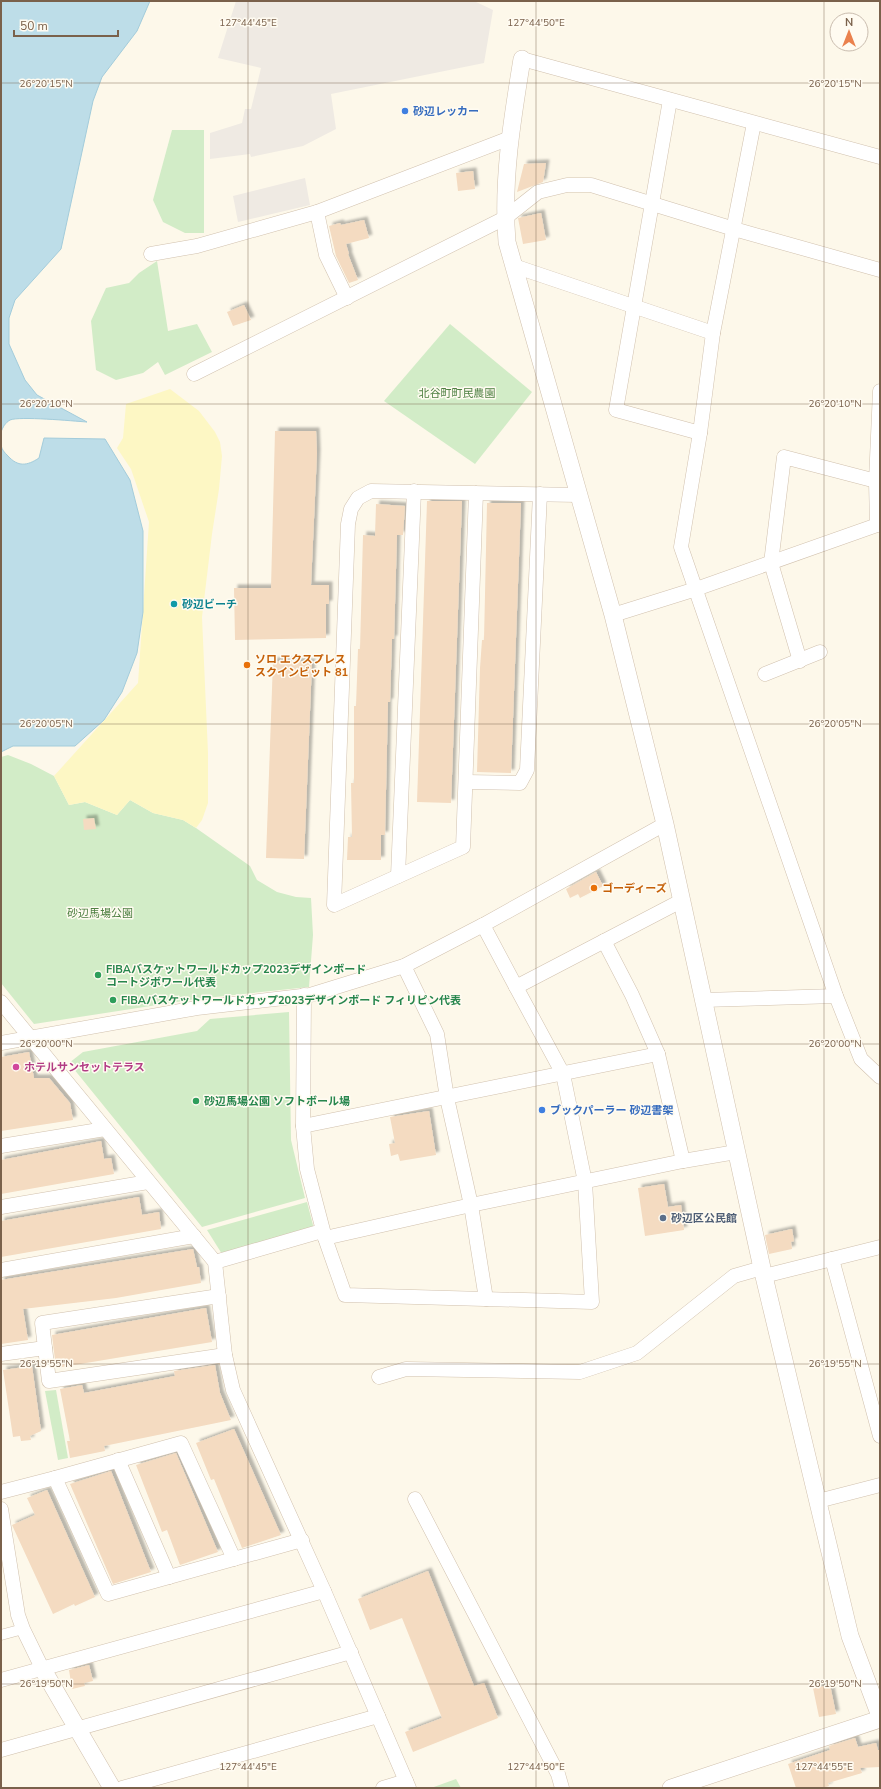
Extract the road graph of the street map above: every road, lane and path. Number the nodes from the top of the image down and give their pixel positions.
1 (522, 60) joint
2 (670, 100) junction
3 (754, 123) junction
4 (510, 138) junction
5 (880, 157) edge
6 (651, 203) junction
7 (317, 212) junction
8 (505, 218) junction
9 (734, 229) junction
10 (151, 254) dead end
11 (514, 266) junction
12 (880, 270) edge
13 (347, 298) junction
14 (635, 306) junction
15 (713, 333) junction
16 (194, 374) dead end
17 (880, 392) edge
18 (700, 433) junction
19 (876, 481) junction
20 (414, 491) junction
21 (476, 493) junction
22 (540, 494) junction
23 (578, 496) junction
24 (878, 525) edge
25 (771, 562) junction
26 (696, 589) junction
27 (613, 615) junction
28 (820, 652) dead end
29 (800, 661) junction
30 (764, 674) dead end
31 (466, 782) junction
32 (665, 824) junction
33 (398, 876) junction
34 (681, 901) junction
35 (483, 924) junction
36 (604, 941) junction
37 (404, 966) junction
38 (516, 987) junction
39 (304, 995) junction
40 (836, 996) junction
41 (704, 1000) junction
42 (1, 1002) edge
43 (30, 1038) junction
44 (1, 1043) edge
45 (658, 1054) junction
46 (563, 1074) junction
47 (880, 1077) edge
48 (447, 1098) junction
49 (303, 1126) junction
50 (105, 1129) junction
51 (1, 1146) edge
52 (736, 1152) junction
53 (682, 1161) junction
54 (148, 1182) junction
55 (585, 1182) junction
56 (471, 1204) junction
57 (1, 1207) edge
58 (324, 1235) junction
59 (194, 1236) junction
60 (880, 1247) edge
61 (832, 1259) junction
62 (215, 1262) junction
63 (1, 1270) edge
64 (763, 1272) junction
65 (219, 1296) junction
66 (486, 1299) junction
67 (45, 1348) junction
68 (1, 1354) edge
69 (225, 1356) junction
70 (379, 1377) dead end
71 (880, 1436) edge
72 (118, 1460) junction
73 (55, 1478) junction
74 (880, 1485) edge
75 (1, 1492) edge
76 (415, 1499) dead end
77 (818, 1501) junction
78 (2, 1516) edge
79 (302, 1540) junction
80 (234, 1559) junction
81 (169, 1577) junction
82 (324, 1591) junction
83 (23, 1630) junction
84 (1, 1635) edge
85 (351, 1652) junction
86 (42, 1668) junction
87 (1, 1680) edge
88 (378, 1716) junction
89 (880, 1716) edge
90 (880, 1719) edge
91 (78, 1729) junction
92 (1, 1750) edge
93 (407, 1785) edge
94 (112, 1788) edge
95 (122, 1788) edge
96 (383, 1788) edge
97 (562, 1788) edge
98 (671, 1788) edge

1 - 2 street
1 - 4 street
2 - 3 street
2 - 6 street
3 - 5 street
3 - 9 street
4 - 7 street
4 - 8 street
6 - 8 street
6 - 9 street
6 - 14 street
7 - 10 street
7 - 13 street
8 - 11 street
8 - 13 street
9 - 12 street
9 - 15 street
11 - 14 street
11 - 23 street
13 - 16 street
14 - 15 street
14 - 18 street
15 - 18 street
17 - 19 street
18 - 26 street
19 - 24 street
19 - 25 street
20 - 21 street
20 - 33 street
20 - 33 street
21 - 22 street
21 - 31 street
22 - 23 street
22 - 31 street
23 - 27 street
24 - 25 street
25 - 26 street
25 - 29 street
26 - 27 street
26 - 40 street
27 - 32 street
28 - 29 street
29 - 30 street
31 - 33 street
32 - 34 street
32 - 35 street
34 - 36 street
34 - 41 street
35 - 37 street
35 - 38 street
36 - 38 street
36 - 45 street
37 - 39 street
37 - 48 street
38 - 46 street
39 - 43 street
39 - 49 street
40 - 41 street
40 - 47 street
41 - 52 street
42 - 43 street
43 - 44 street
43 - 50 street
45 - 46 street
45 - 53 street
46 - 48 street
46 - 55 street
48 - 49 street
48 - 56 street
49 - 58 street
50 - 51 street
50 - 54 street
52 - 53 street
52 - 64 street
53 - 55 street
54 - 57 street
54 - 59 street
55 - 56 street
55 - 66 street
56 - 58 street
56 - 66 street
58 - 62 street
58 - 66 street
59 - 62 street
59 - 63 street
60 - 61 street
61 - 64 street
61 - 71 street
62 - 65 street
64 - 70 street
64 - 77 street
65 - 67 street
65 - 69 street
67 - 68 street
67 - 69 street
69 - 79 street
72 - 73 street
72 - 80 street
72 - 81 street
73 - 75 street
73 - 81 street
74 - 77 street
76 - 97 street
77 - 89 street
78 - 83 street
79 - 80 street
79 - 82 street
80 - 81 street
82 - 85 street
82 - 86 street
83 - 84 street
83 - 86 street
85 - 88 street
85 - 91 street
86 - 87 street
86 - 91 street
88 - 93 street
88 - 95 street
90 - 98 street
91 - 92 street
91 - 94 street
93 - 96 street

